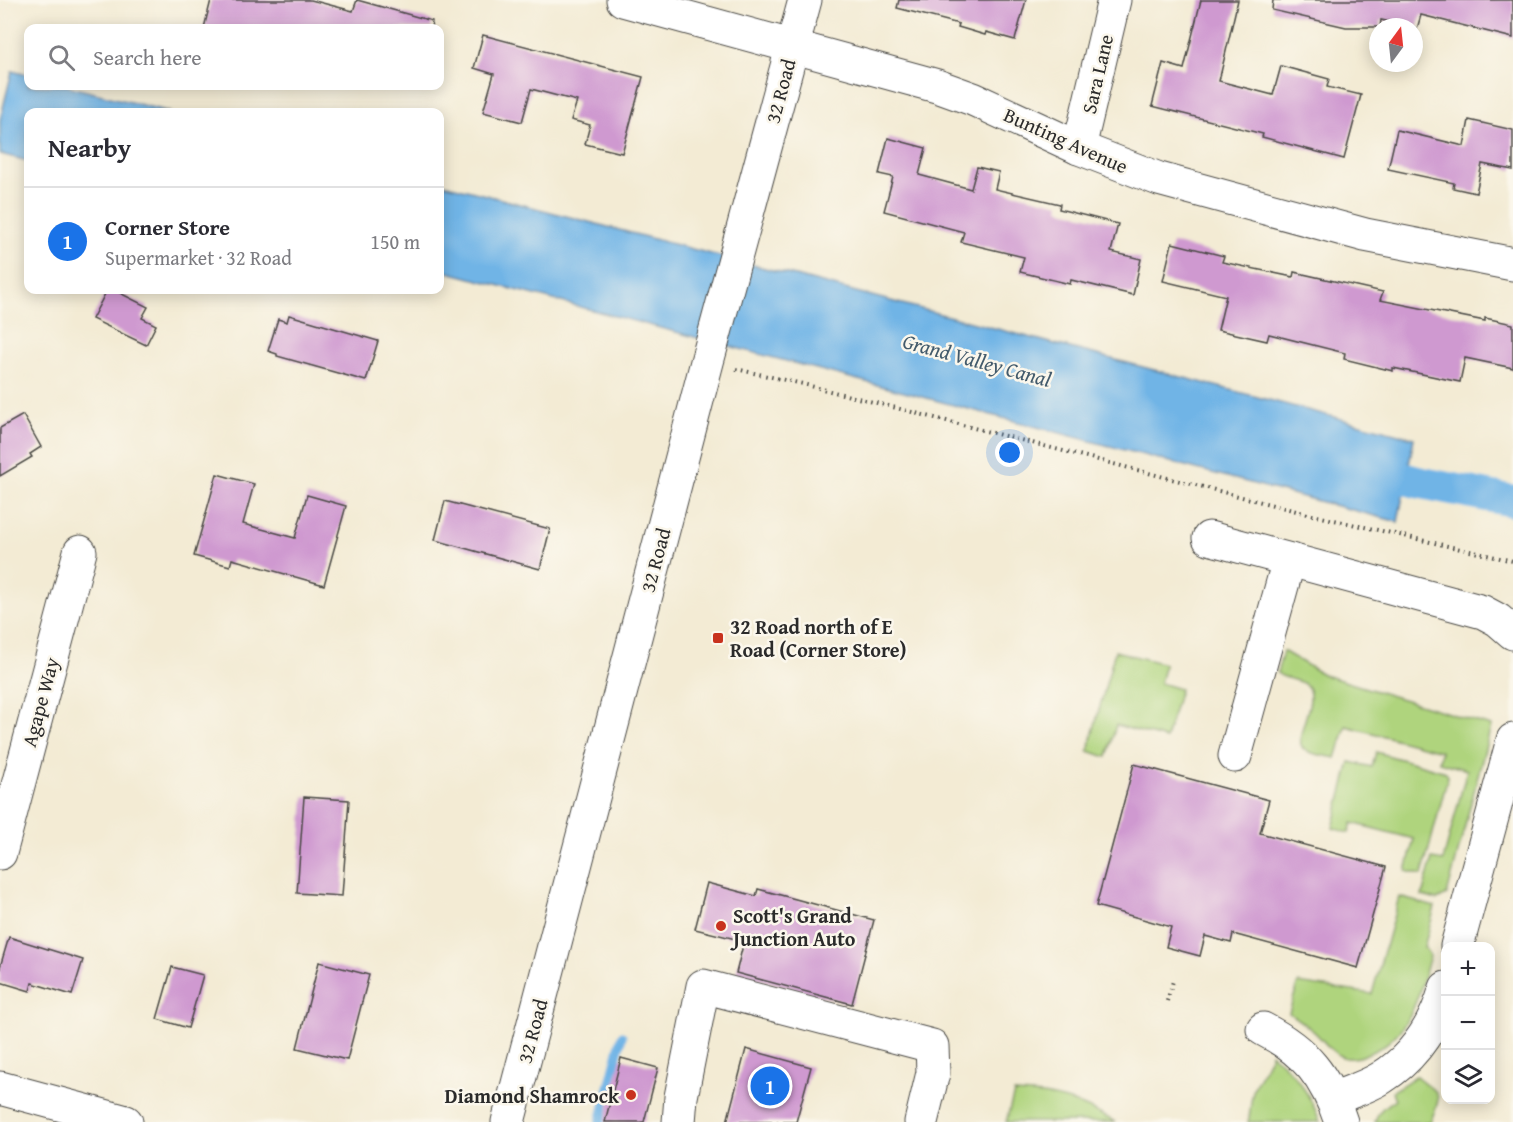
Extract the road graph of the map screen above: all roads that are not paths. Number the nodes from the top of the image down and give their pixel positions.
1 (623, 0) edge
2 (805, 0) edge
3 (1114, 0) edge
4 (792, 45) junction
5 (1079, 148) junction
6 (1513, 264) edge
7 (1209, 538) dead end
8 (80, 552) dead end
9 (1289, 560) junction
10 (1513, 633) edge
11 (1513, 741) edge
12 (1235, 756) dead end
13 (0, 853) edge
14 (1458, 942) edge
15 (1444, 996) edge
16 (1263, 1029) dead end
17 (0, 1088) edge
18 (1337, 1110) edge
19 (126, 1122) edge
20 (508, 1122) edge
21 (679, 1122) edge
22 (921, 1122) edge

1 - 4 street, Bunting Avenue
2 - 4 street, 32 Road
3 - 5 street, Sara Lane
4 - 5 street, Bunting Avenue
4 - 20 street, 32 Road
5 - 6 street, Bunting Avenue
7 - 9 street
8 - 13 street, Agape Way
9 - 10 street
9 - 12 street
11 - 14 street
15 - 18 street
16 - 18 street
17 - 19 street
21 - 22 street

